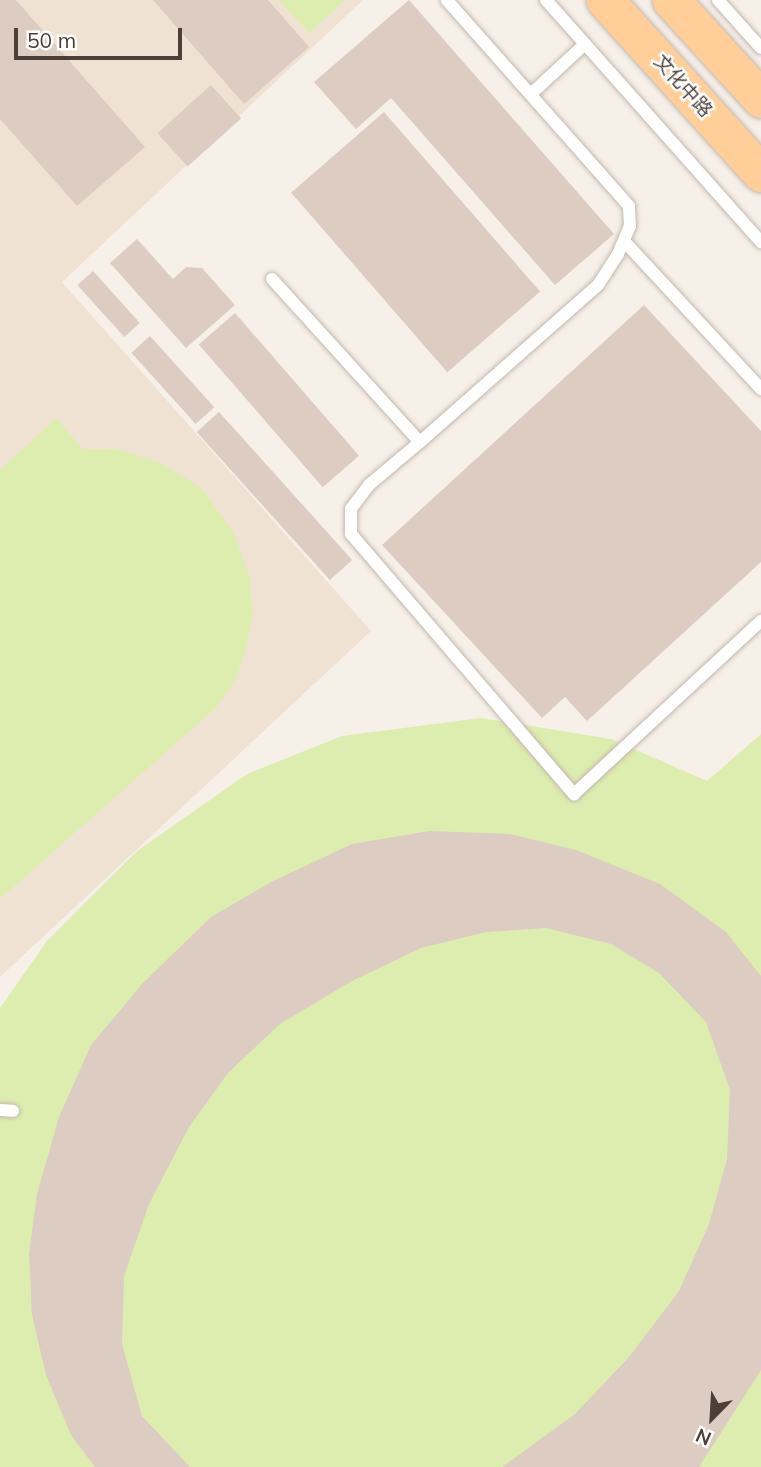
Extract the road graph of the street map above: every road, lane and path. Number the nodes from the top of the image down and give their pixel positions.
1 (447, 0) edge
2 (546, 0) edge
3 (605, 0) edge
4 (671, 0) edge
5 (718, 0) edge
6 (585, 44) junction
7 (761, 48) edge
8 (532, 93) junction
9 (761, 99) edge
10 (761, 173) edge
11 (624, 242) junction
12 (761, 242) edge
13 (272, 279) dead end
14 (761, 389) edge
15 (420, 442) junction
16 (761, 621) edge

1 - 8 lane
2 - 6 lane
3 - 10 main road, 文化中路
4 - 9 main road
5 - 7 lane
6 - 8 lane
6 - 12 lane
8 - 11 lane
11 - 14 lane
11 - 15 lane
13 - 15 lane
15 - 16 lane

